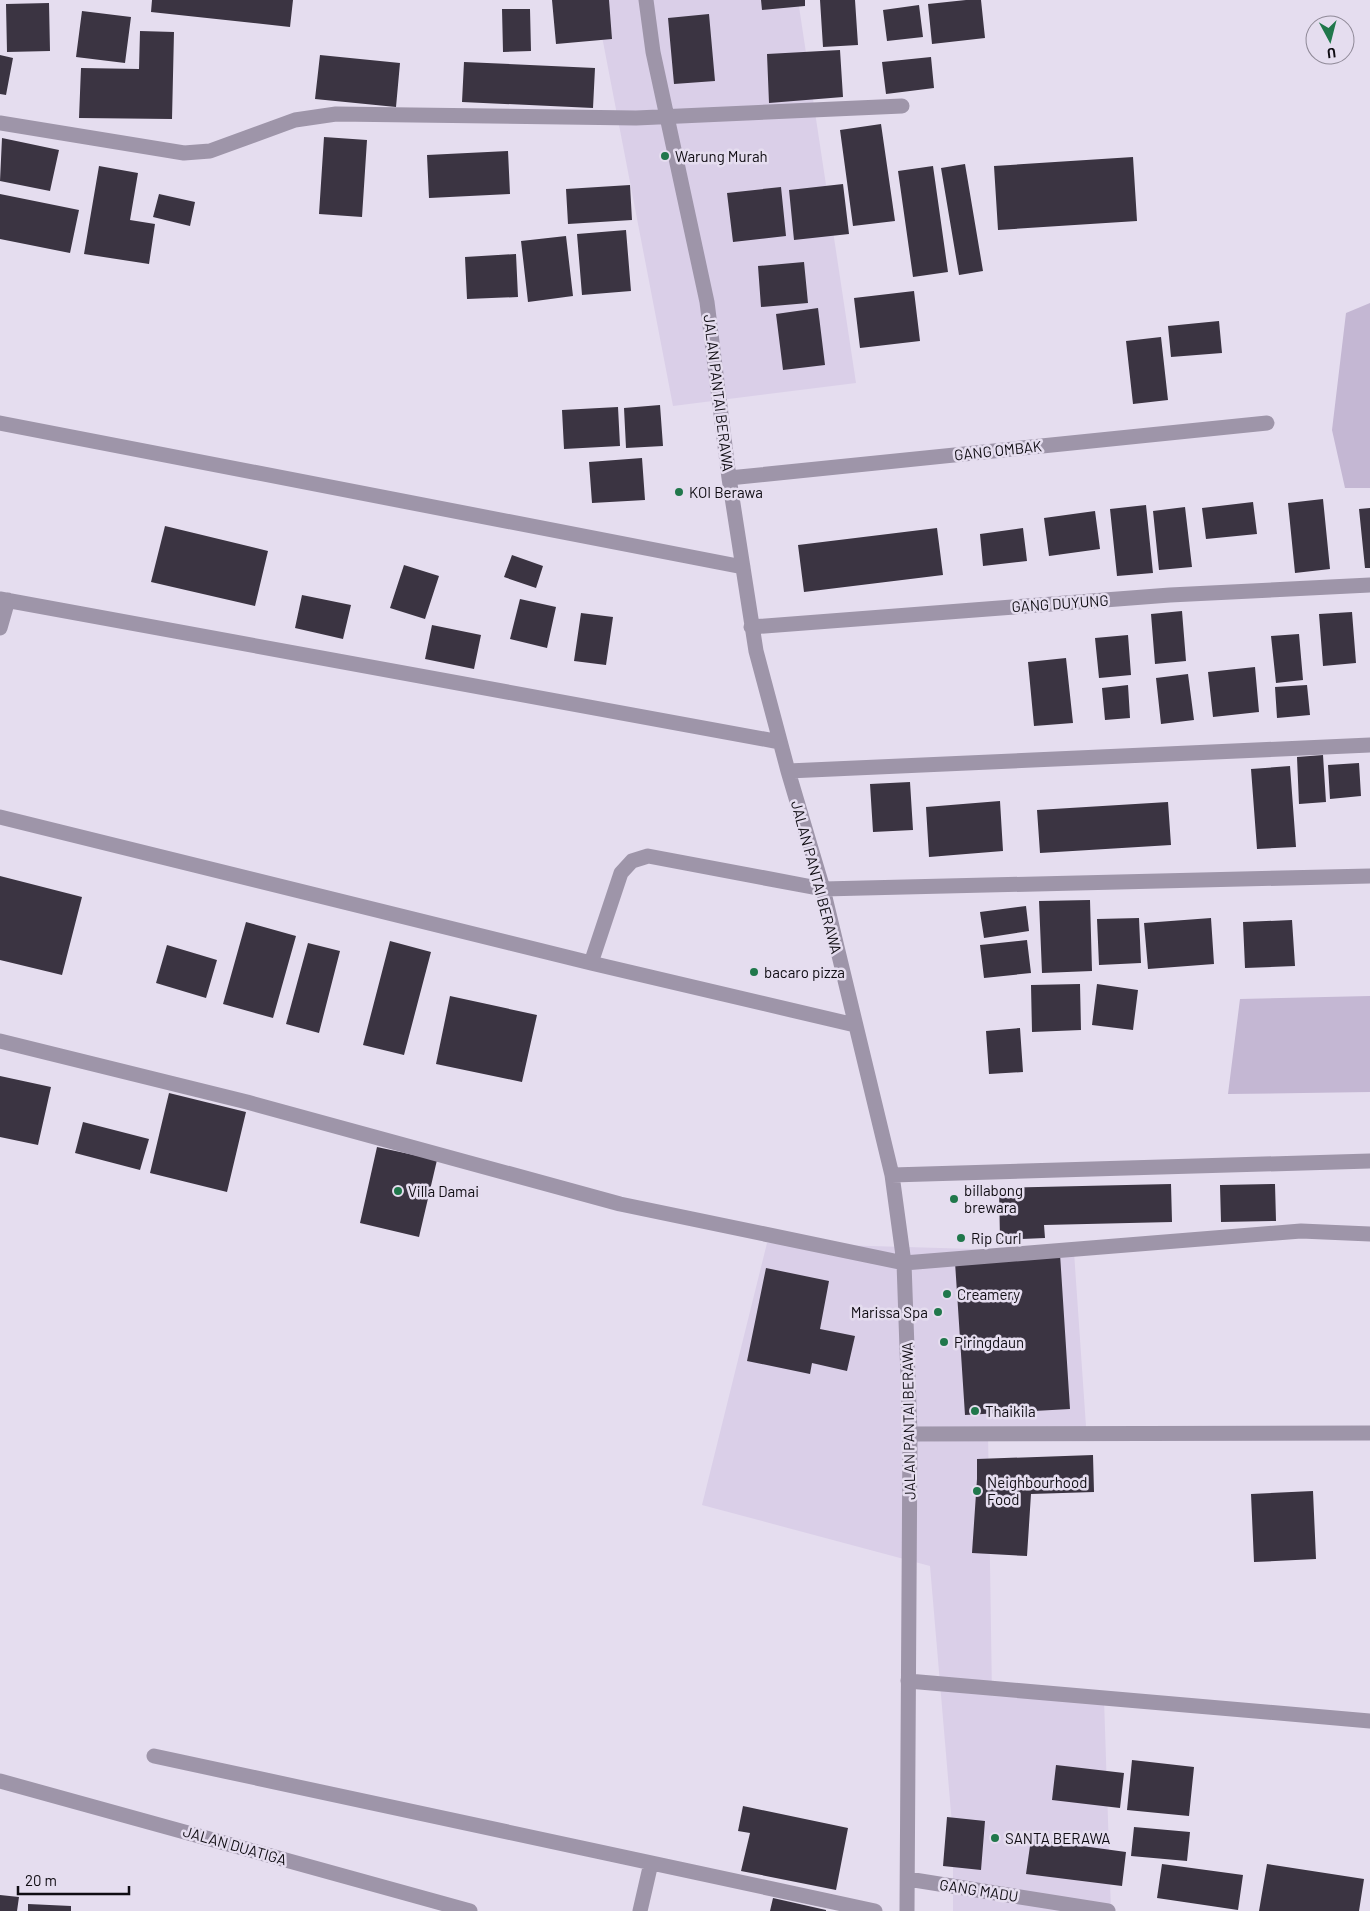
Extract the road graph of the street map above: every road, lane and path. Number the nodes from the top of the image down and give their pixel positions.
1 (646, 0) edge
2 (902, 106) dead end
3 (667, 116) junction
4 (0, 123) edge
5 (0, 423) edge
6 (1267, 423) dead end
7 (729, 478) junction
8 (743, 567) junction
9 (1370, 585) edge
10 (4, 600) edge
11 (751, 627) junction
12 (0, 628) edge
13 (780, 742) junction
14 (1370, 745) edge
15 (788, 771) junction
16 (0, 817) edge
17 (1370, 876) edge
18 (823, 890) junction
19 (591, 963) junction
20 (856, 1024) junction
21 (0, 1041) edge
22 (1370, 1161) edge
23 (892, 1175) junction
24 (1370, 1234) edge
25 (904, 1262) junction
26 (1370, 1433) edge
27 (910, 1434) junction
28 (908, 1681) junction
29 (1370, 1721) edge
30 (154, 1756) dead end
31 (0, 1780) edge
32 (651, 1863) junction
33 (908, 1879) junction
34 (470, 1911) edge
35 (640, 1911) edge
36 (875, 1911) edge
37 (907, 1911) edge
38 (1108, 1911) edge

1 - 3 street, JALAN PANTAI BERAWA
2 - 3 street
3 - 4 street
3 - 7 street, JALAN PANTAI BERAWA
5 - 8 street
6 - 7 street, GANG OMBAK
7 - 8 street, JALAN PANTAI BERAWA
8 - 11 street, JALAN PANTAI BERAWA
9 - 11 street, GANG DUYUNG
10 - 12 street
10 - 13 street
11 - 13 street, JALAN PANTAI BERAWA
13 - 15 street, JALAN PANTAI BERAWA
14 - 15 street
15 - 18 street, JALAN PANTAI BERAWA
16 - 19 street
17 - 18 street
18 - 19 street
18 - 20 street, JALAN PANTAI BERAWA
19 - 20 street
20 - 23 street, JALAN PANTAI BERAWA
21 - 25 street
22 - 23 street
23 - 25 street, JALAN PANTAI BERAWA
24 - 25 street
25 - 27 street, JALAN PANTAI BERAWA
26 - 27 street
27 - 28 street, JALAN PANTAI BERAWA
28 - 29 street
28 - 33 street, JALAN PANTAI BERAWA
30 - 32 street
31 - 34 street, JALAN DUATIGA
32 - 35 street
32 - 36 street
33 - 37 street, JALAN PANTAI BERAWA
33 - 38 street, GANG MADU

